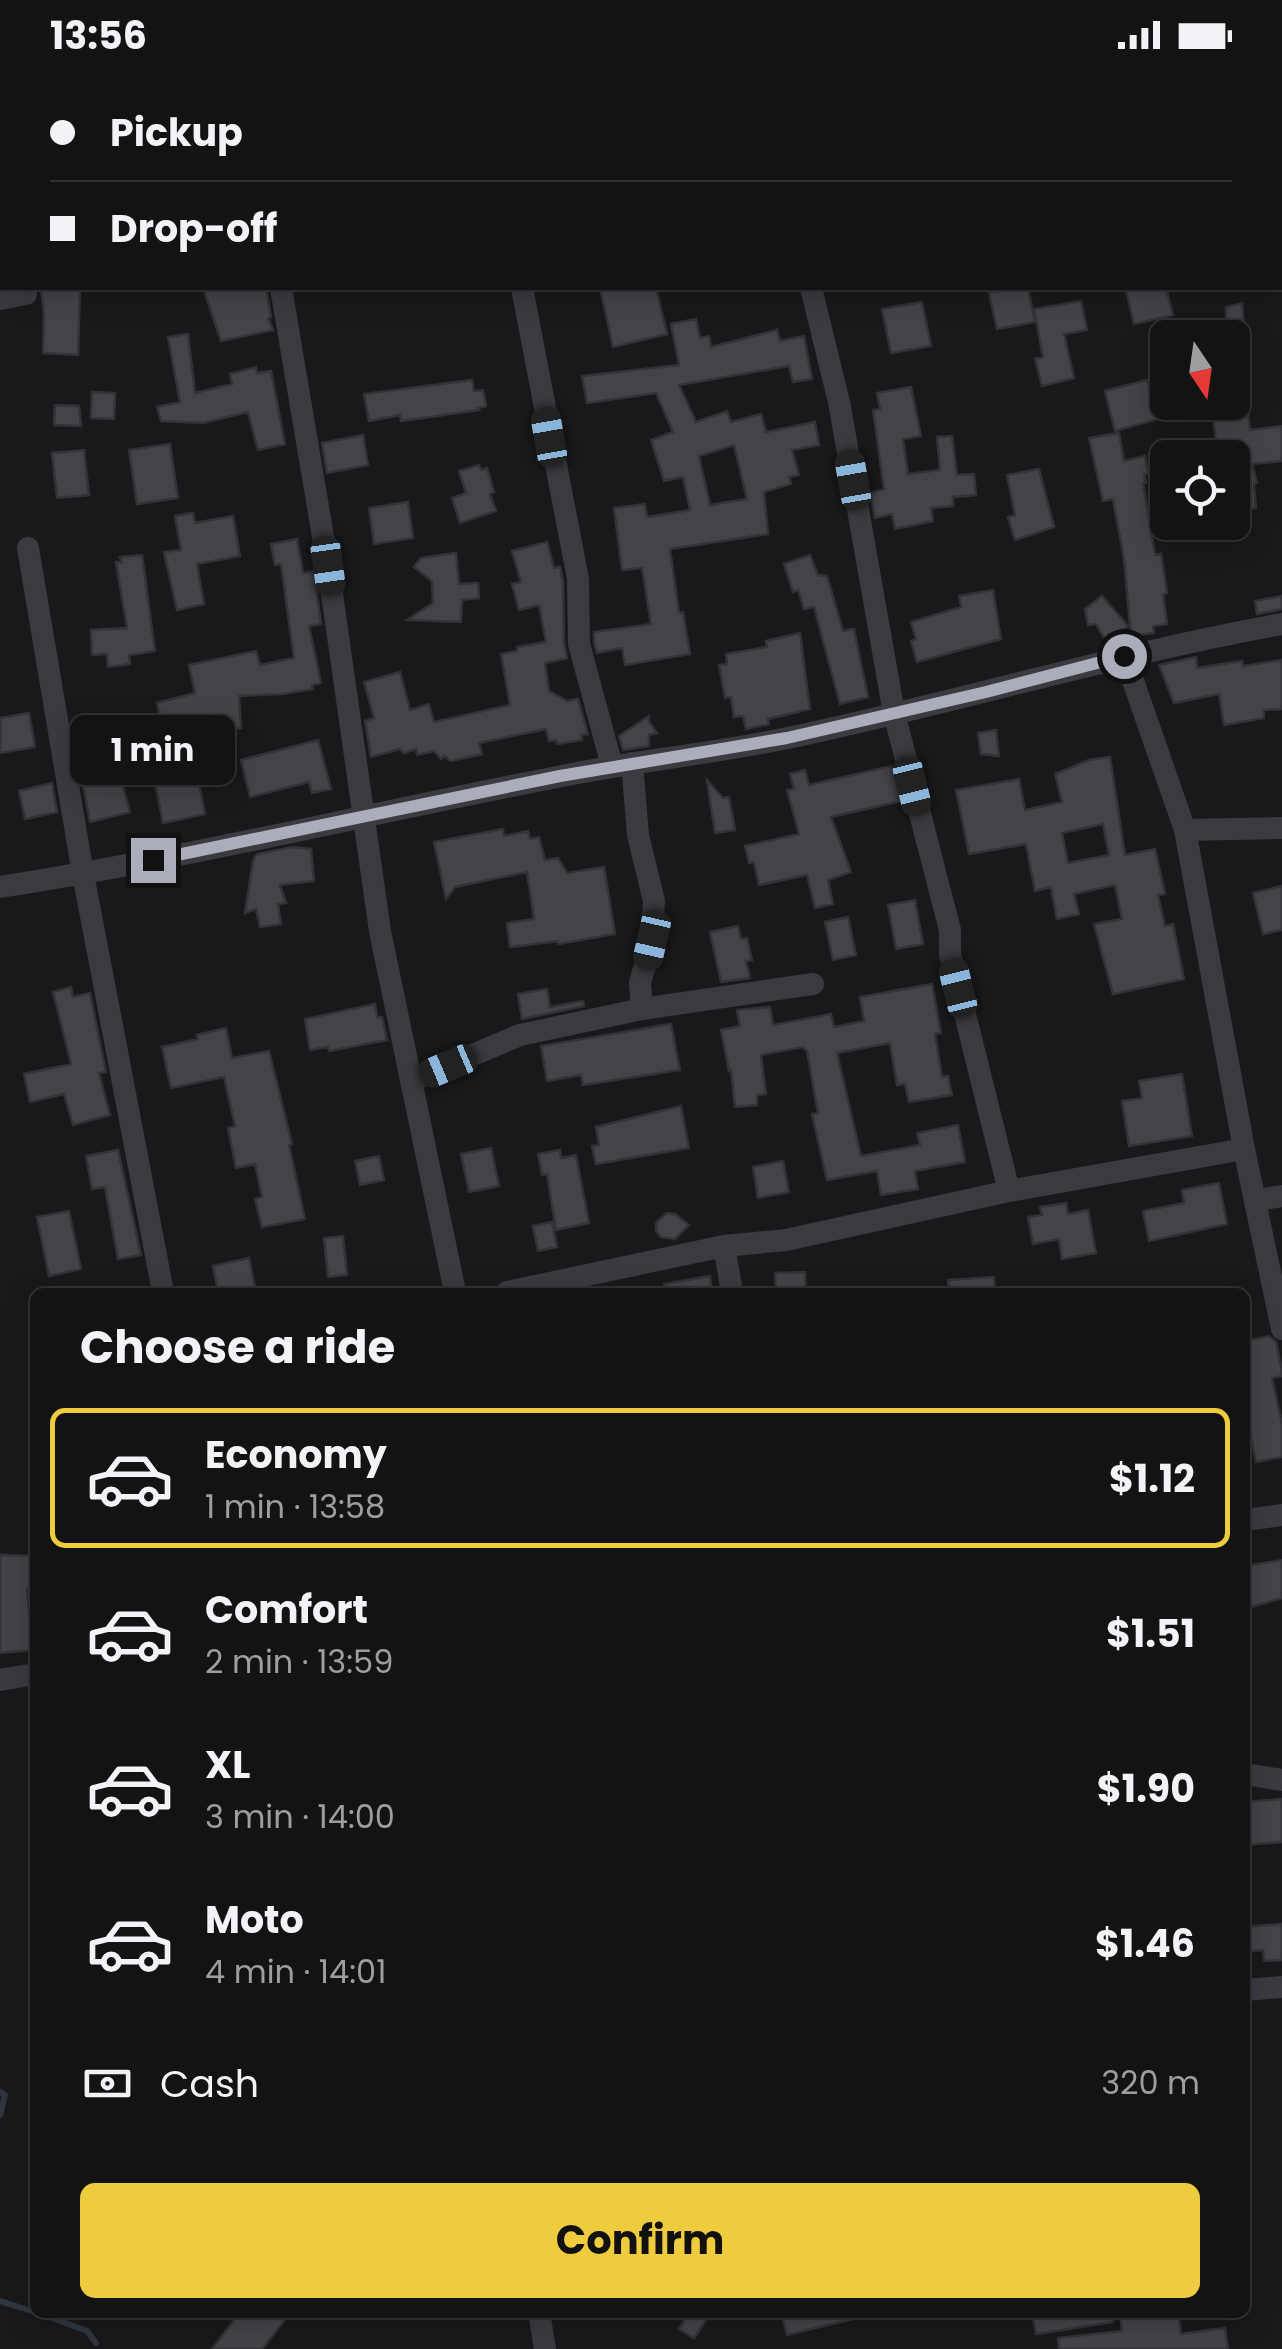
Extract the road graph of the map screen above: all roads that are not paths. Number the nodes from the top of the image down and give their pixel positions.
1 (281, 290) edge
2 (522, 290) edge
3 (811, 290) edge
4 (26, 294) dead end
5 (0, 298) edge
6 (28, 548) dead end
7 (1282, 624) edge
8 (1124, 656) junction
9 (894, 714) junction
10 (622, 765) junction
11 (363, 816) junction
12 (1282, 828) edge
13 (1185, 830) junction
14 (83, 874) junction
15 (0, 886) edge
16 (813, 984) dead end
17 (642, 1009) junction
18 (412, 1081) junction
19 (1244, 1150) junction
20 (1009, 1192) junction
21 (1282, 1196) edge
22 (1256, 1200) junction
23 (724, 1246) junction
24 (162, 1288) edge
25 (454, 1288) edge
26 (526, 1288) edge
27 (731, 1288) edge
28 (1282, 1328) edge
29 (1282, 1515) edge
30 (1250, 1519) edge
31 (30, 1675) edge
32 (0, 1680) edge
33 (1250, 1775) edge
34 (1282, 1780) edge
35 (1282, 1987) edge
36 (1250, 1990) edge
37 (540, 2318) edge
38 (545, 2349) edge

1 - 11 street
2 - 10 street
3 - 9 street
4 - 5 street
6 - 14 street
7 - 8 street
8 - 9 street
8 - 13 street
9 - 10 street
9 - 20 street
10 - 11 street
10 - 17 street
11 - 14 street
11 - 18 street
12 - 13 street
13 - 19 street
14 - 15 street
14 - 24 street
16 - 17 street
17 - 18 street
18 - 25 street
19 - 20 street
19 - 22 street
20 - 23 street
21 - 22 street
22 - 28 street
23 - 26 street
23 - 27 street
29 - 30 street
31 - 32 street
33 - 34 street
35 - 36 street
37 - 38 street

